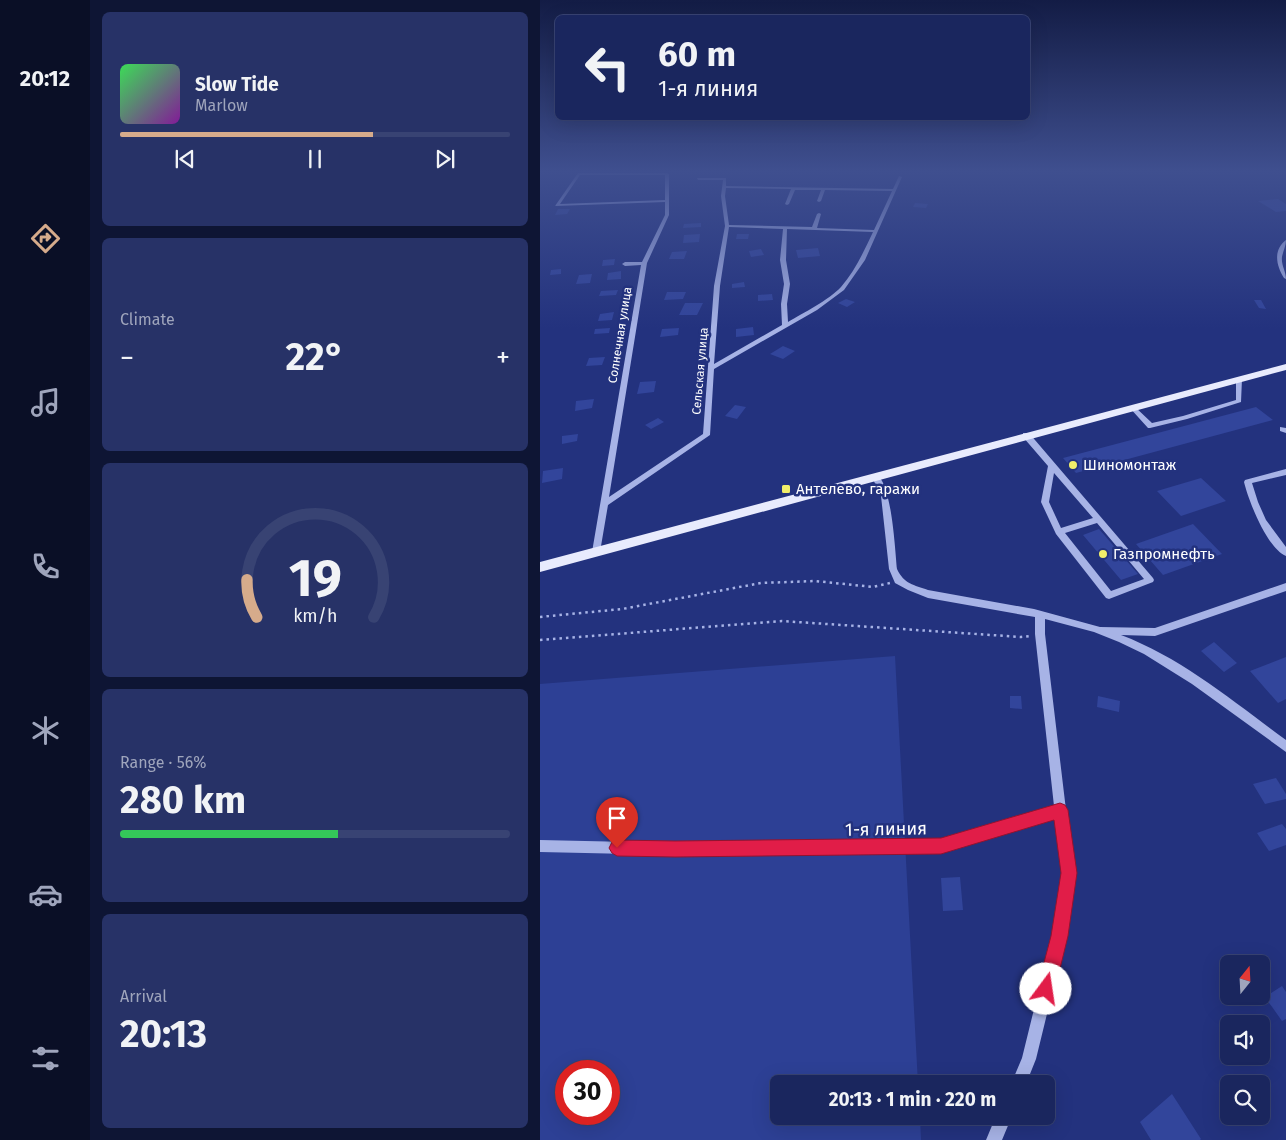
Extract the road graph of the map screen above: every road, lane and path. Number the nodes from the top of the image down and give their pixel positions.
1 (663, 223) edge
2 (816, 223) edge
3 (878, 223) edge
4 (727, 226) joint
5 (784, 229) junction
6 (814, 229) junction
7 (874, 231) junction
8 (1285, 244) edge
9 (644, 263) junction
10 (625, 264) dead end
11 (1286, 277) edge
12 (785, 325) junction
13 (1286, 366) edge
14 (712, 368) junction
15 (1239, 379) junction
16 (1132, 407) junction
17 (1026, 435) junction
18 (1052, 465) junction
19 (1286, 472) edge
20 (876, 477) junction
21 (604, 504) junction
22 (1097, 520) junction
23 (1058, 532) junction
24 (596, 552) junction
25 (1286, 553) edge
26 (540, 567) edge
27 (898, 581) junction
28 (1286, 587) edge
29 (1040, 615) junction
30 (540, 617) edge
31 (1097, 629) junction
32 (1040, 634) junction
33 (540, 640) edge
34 (1286, 747) edge
35 (1060, 810) junction
36 (540, 846) edge
37 (1022, 1075) edge
38 (1000, 1125) edge
39 (994, 1140) edge

1 - 9 street, Солнечная улица
2 - 6 street
3 - 7 street
4 - 5 street
4 - 14 street, Сельская улица
5 - 6 street
5 - 12 street
6 - 7 street
7 - 12 street
8 - 11 street
9 - 10 street
9 - 21 street, Солнечная улица
12 - 14 street
13 - 15 main road
14 - 21 street, Сельская улица
15 - 16 main road
15 - 16 street
16 - 17 main road
17 - 18 street
17 - 20 main road
18 - 22 street
18 - 23 street
19 - 25 street
20 - 24 main road
20 - 27 street
21 - 24 street, Солнечная улица
22 - 23 lane
22 - 23 street
24 - 26 main road
27 - 29 street
27 - 30 path
28 - 31 street
29 - 31 street
29 - 32 street
31 - 34 street
32 - 33 path
32 - 35 street
35 - 36 street, 1-я линия
35 - 37 street
38 - 39 street

